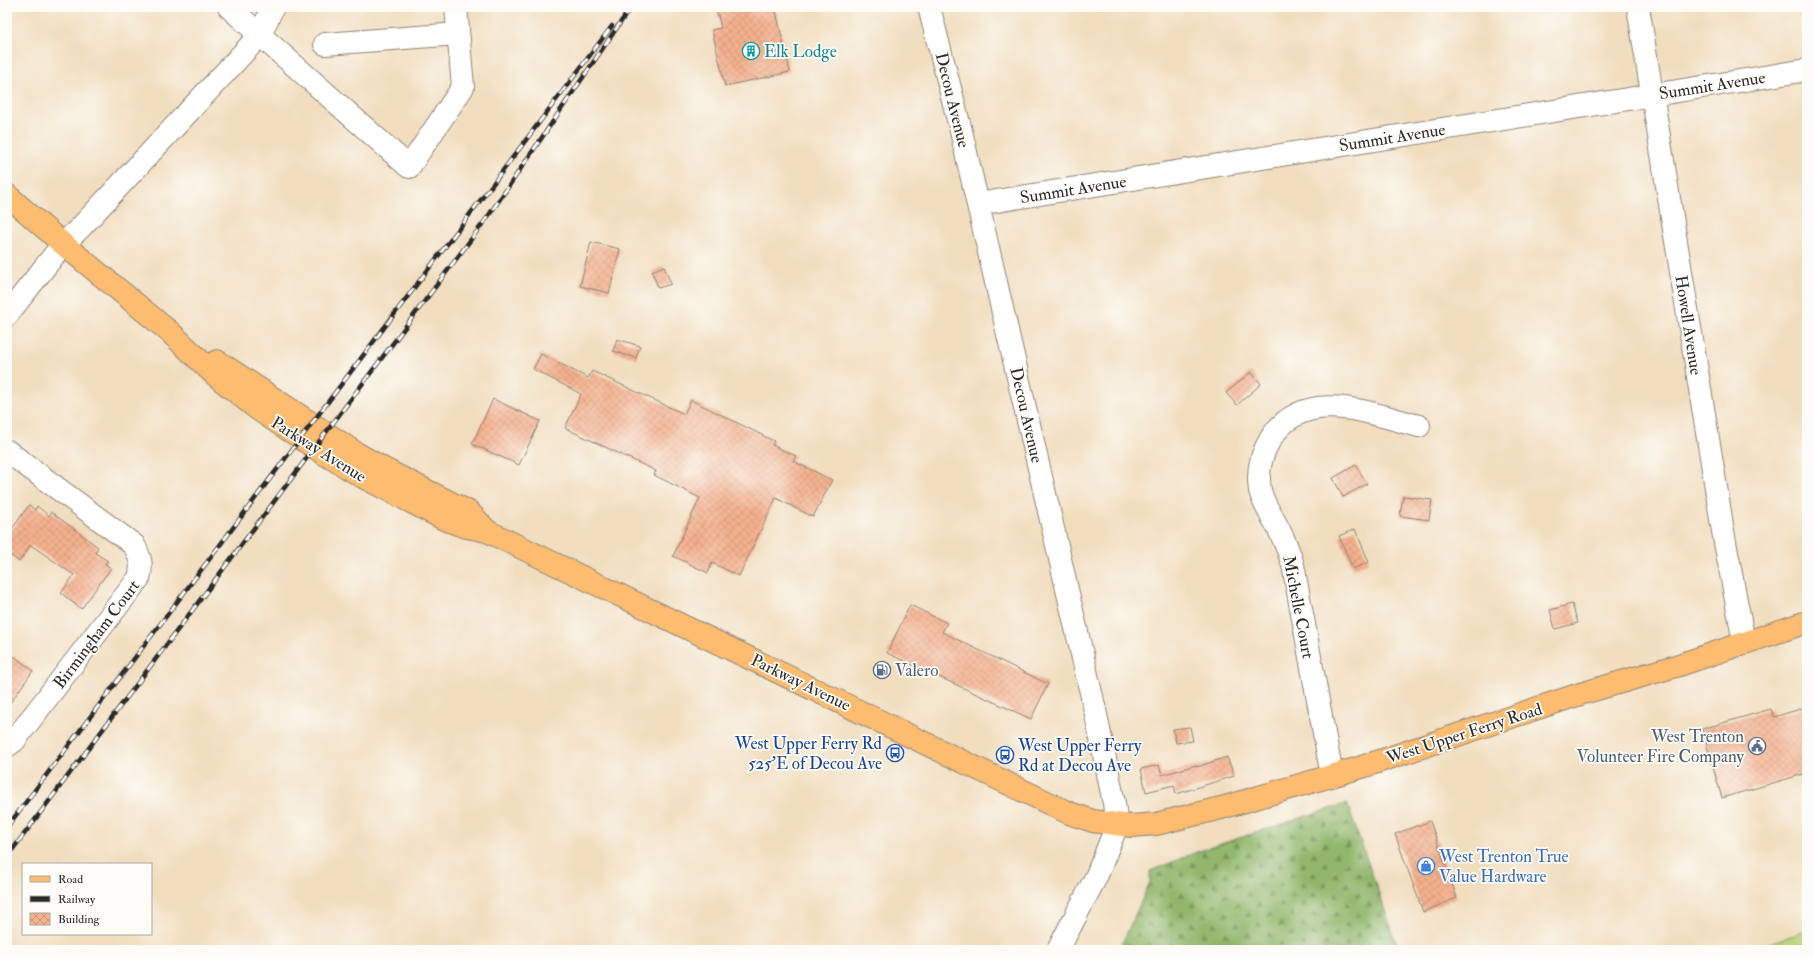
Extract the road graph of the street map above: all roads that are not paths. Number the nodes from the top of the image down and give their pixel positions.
1 (229, 7) edge
2 (273, 7) edge
3 (456, 7) edge
4 (929, 7) edge
5 (1638, 7) edge
6 (458, 34) junction
7 (260, 35) junction
8 (325, 44) dead end
9 (1807, 70) edge
10 (1652, 95) junction
11 (7, 195) edge
12 (978, 204) junction
13 (63, 244) junction
14 (7, 315) edge
15 (1419, 426) dead end
16 (7, 451) edge
17 (1807, 622) edge
18 (1744, 642) junction
19 (7, 746) edge
20 (1332, 776) junction
21 (1117, 825) junction
22 (1058, 950) edge

1 - 7 street
2 - 7 street
3 - 6 street
4 - 12 street, Decou Avenue
5 - 10 street, Howell Avenue
6 - 7 street
6 - 8 street
7 - 13 street
9 - 10 street, Summit Avenue
10 - 12 street, Summit Avenue
10 - 18 street, Howell Avenue
11 - 13 main road, Parkway Avenue
12 - 21 street, Decou Avenue
13 - 14 street
13 - 21 main road, Parkway Avenue
15 - 20 street, Michelle Court
16 - 19 street, Birmingham Court
17 - 18 main road, West Upper Ferry Road
18 - 20 main road, West Upper Ferry Road
20 - 21 main road, West Upper Ferry Road
21 - 22 street

